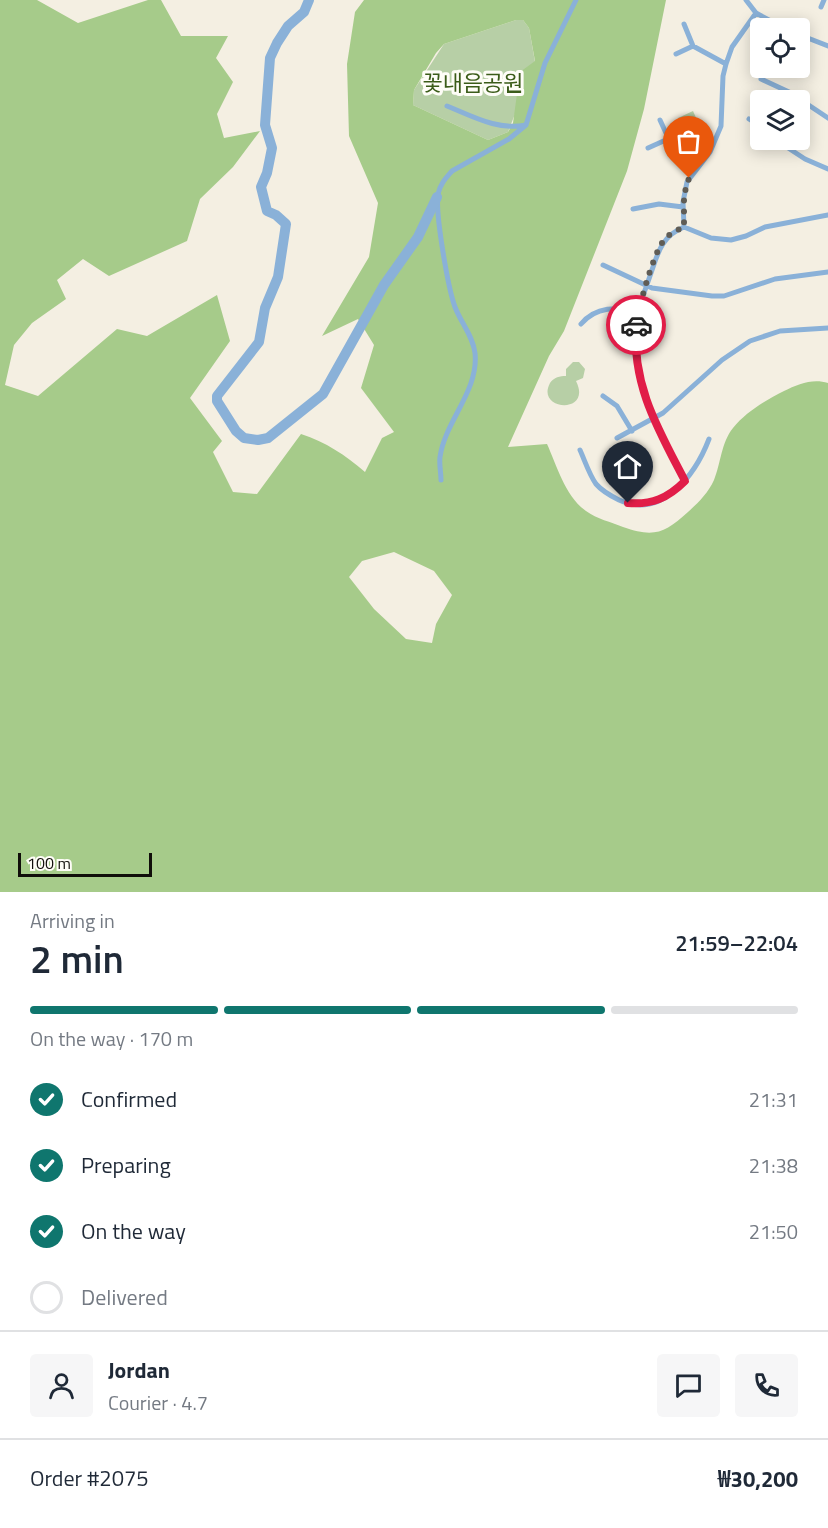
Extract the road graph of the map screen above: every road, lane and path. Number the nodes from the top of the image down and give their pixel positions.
1 (309, 0) edge
2 (576, 0) edge
3 (746, 0) edge
4 (824, 0) edge
5 (821, 7) dead end
6 (756, 13) junction
7 (765, 18) edge
8 (684, 24) dead end
9 (810, 39) edge
10 (693, 46) junction
11 (828, 46) edge
12 (676, 54) dead end
13 (726, 64) junction
14 (761, 79) dead end
15 (447, 106) dead end
16 (828, 118) edge
17 (660, 120) dead end
18 (526, 125) junction
19 (668, 140) junction
20 (648, 148) dead end
21 (791, 150) edge
22 (828, 169) edge
23 (694, 172) junction
24 (437, 197) junction
25 (683, 207) junction
26 (633, 210) dead end
27 (828, 215) edge
28 (684, 227) junction
29 (603, 265) dead end
30 (828, 272) edge
31 (646, 286) junction
32 (639, 311) junction
33 (581, 324) dead end
34 (828, 328) edge
35 (603, 396) dead end
36 (654, 420) junction
37 (632, 431) junction
38 (617, 438) dead end
39 (709, 439) dead end
40 (580, 450) dead end
41 (441, 480) dead end
42 (685, 481) junction

1 - 24 street
2 - 18 lane
3 - 6 lane
4 - 5 lane
6 - 7 lane
6 - 13 lane
8 - 10 lane
9 - 11 lane
10 - 12 lane
10 - 13 lane
13 - 23 lane
14 - 16 lane
15 - 18 lane
17 - 19 lane
18 - 24 lane
19 - 20 lane
19 - 23 lane
21 - 22 lane
23 - 25 lane
24 - 41 lane
25 - 26 lane
25 - 28 lane
27 - 28 lane
28 - 31 lane
29 - 31 lane
30 - 31 lane
31 - 32 lane
32 - 33 lane
32 - 36 lane
34 - 36 lane
35 - 37 lane
36 - 37 lane
36 - 42 lane
37 - 38 lane
39 - 42 lane
40 - 42 lane

